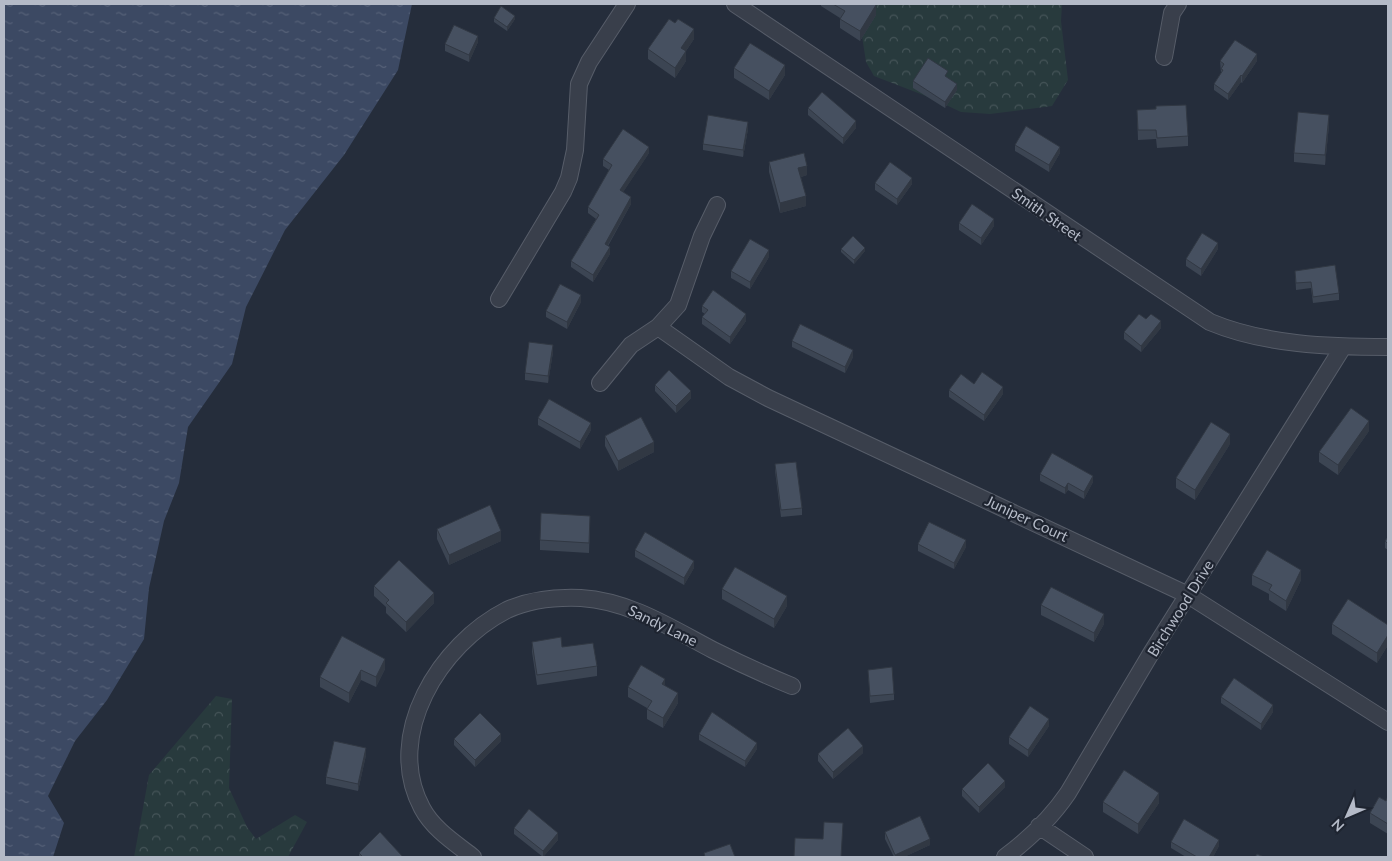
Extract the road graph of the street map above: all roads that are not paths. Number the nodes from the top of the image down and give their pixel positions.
1 (627, 4) edge
2 (735, 4) edge
3 (1178, 4) edge
4 (1164, 57) dead end
5 (717, 205) dead end
6 (499, 299) dead end
7 (658, 327) junction
8 (1343, 347) junction
9 (1388, 347) edge
10 (600, 383) dead end
11 (1188, 595) junction
12 (792, 686) dead end
13 (1388, 722) edge
14 (1039, 826) junction
15 (473, 857) edge
16 (1005, 857) edge
17 (1085, 857) edge

1 - 6 street
2 - 8 street, Smith Street
3 - 4 street
5 - 7 street
7 - 10 street
7 - 11 street, Juniper Court
8 - 9 street, Smith Street
8 - 11 street, Birchwood Drive
11 - 13 street, Juniper Court
11 - 14 street, Birchwood Drive
12 - 15 street, Sandy Lane
14 - 16 street, Birchwood Drive
14 - 17 street

